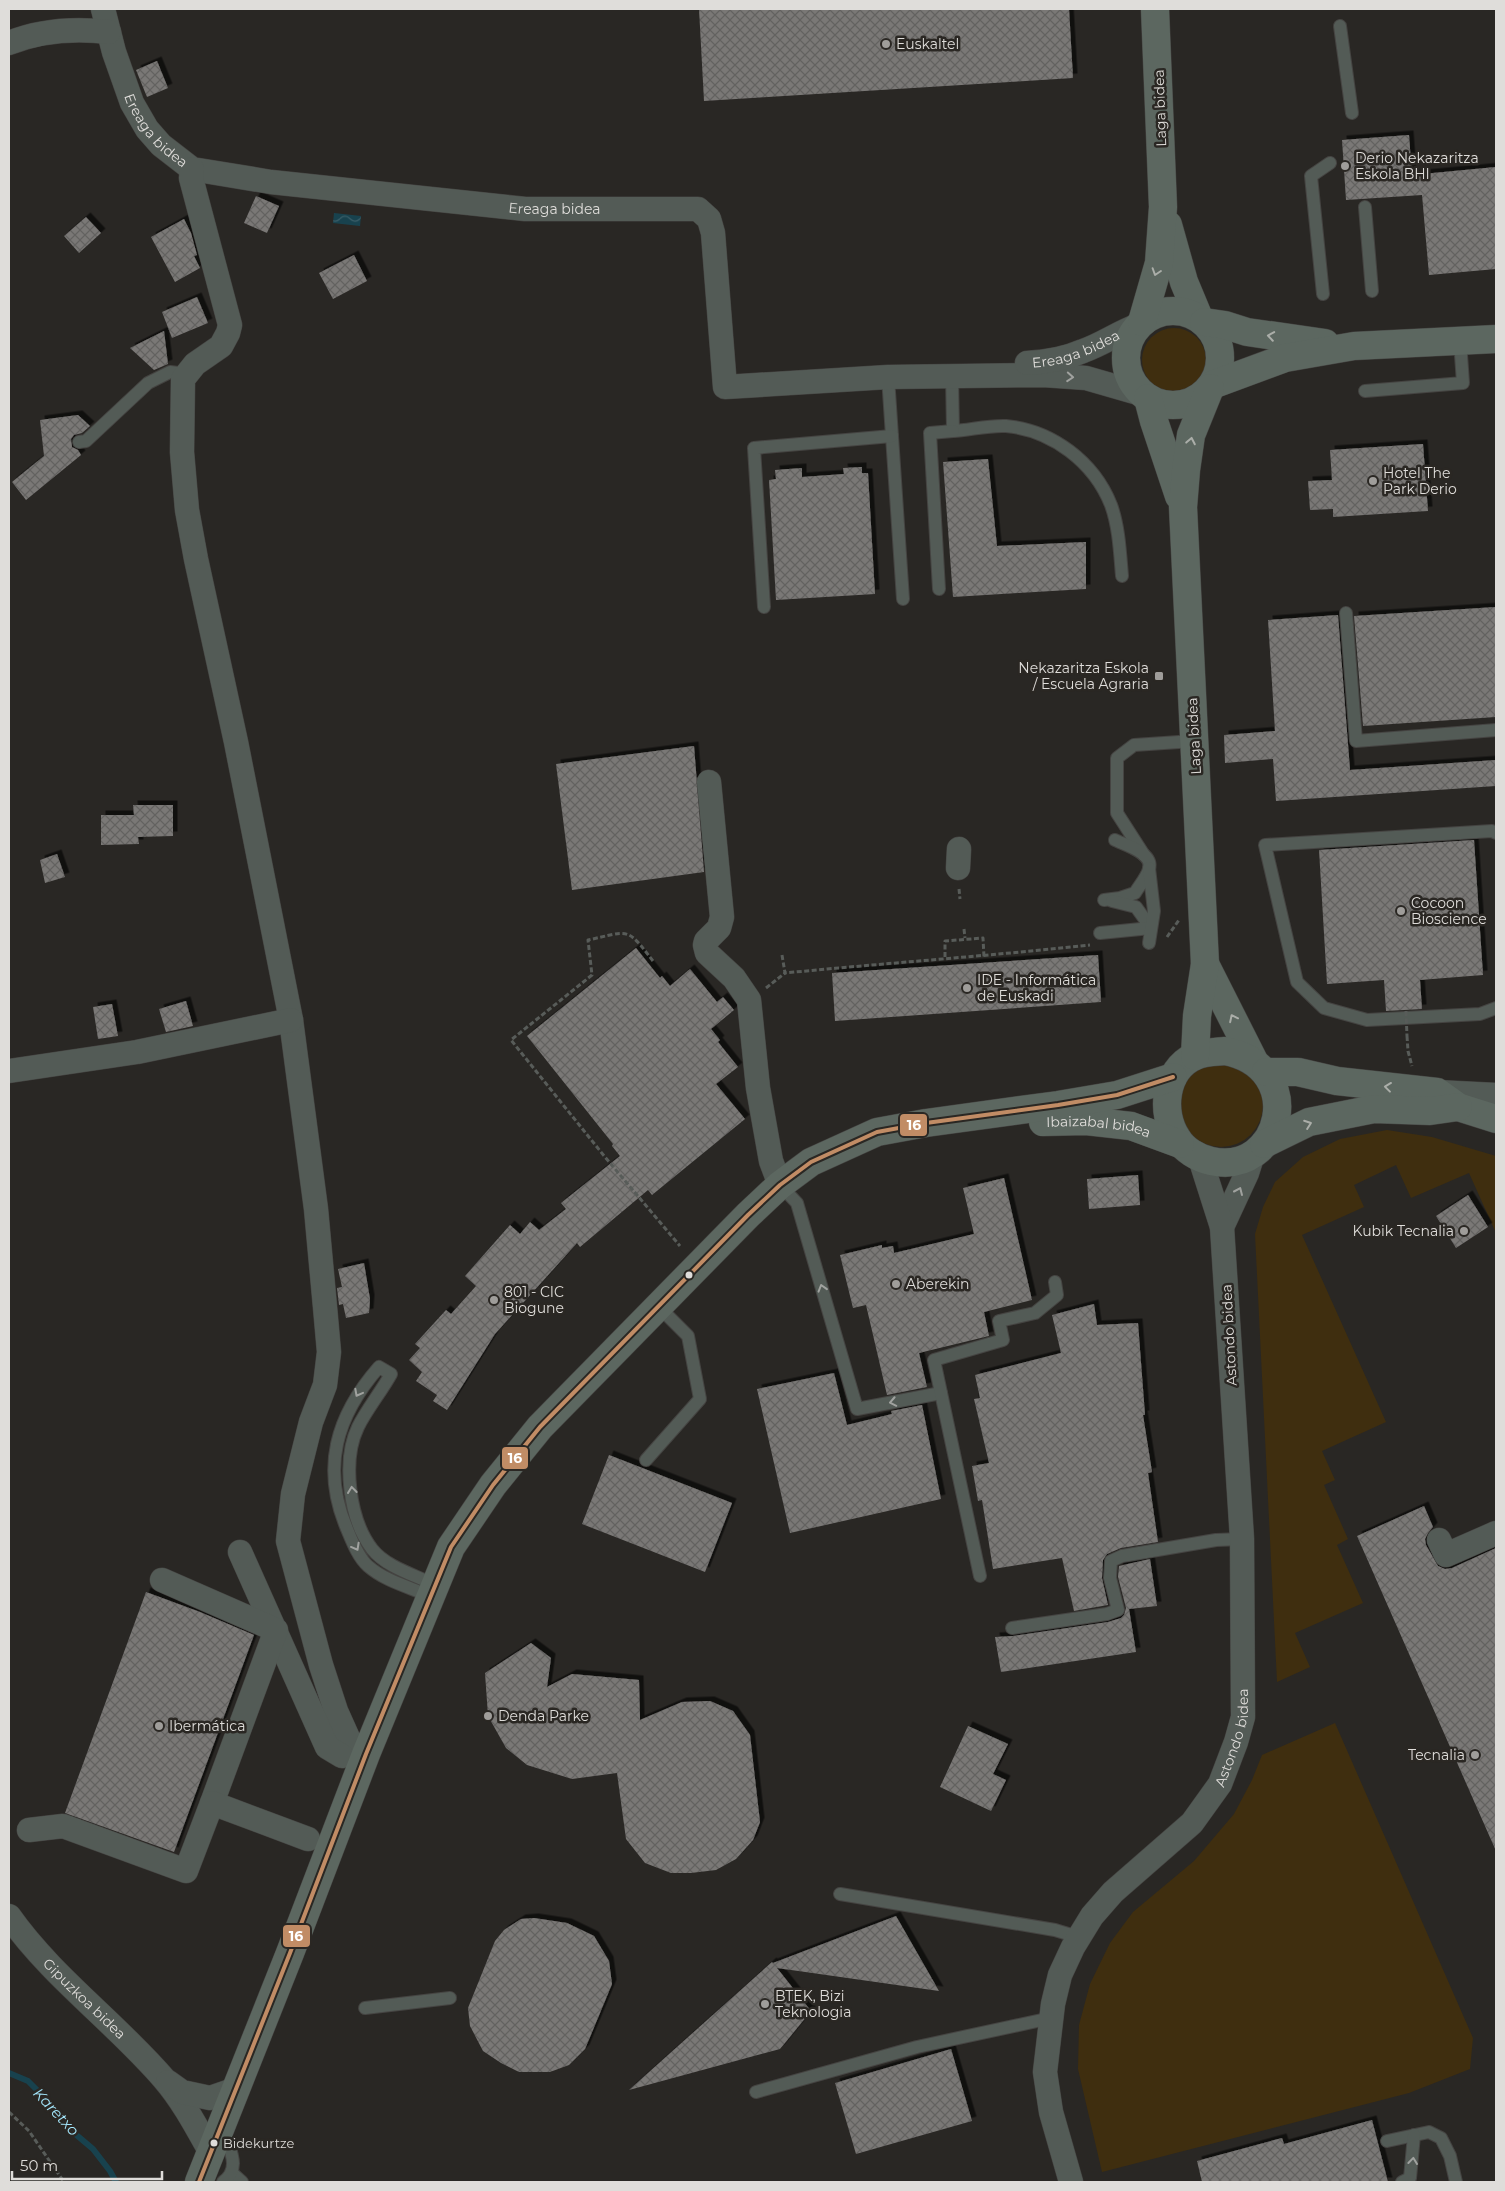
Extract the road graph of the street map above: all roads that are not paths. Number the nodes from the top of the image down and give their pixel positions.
1 (103, 9) edge
2 (1154, 9) edge
3 (1340, 26) dead end
4 (109, 32) junction
5 (9, 43) edge
6 (1352, 113) dead end
7 (1330, 163) dead end
8 (192, 169) junction
9 (1163, 207) junction
10 (1365, 207) dead end
11 (1372, 290) dead end
12 (1323, 294) dead end
13 (1201, 320) junction
14 (1141, 324) junction
15 (1496, 339) edge
16 (1460, 341) junction
17 (1354, 346) junction
18 (186, 374) junction
19 (952, 376) junction
20 (888, 377) junction
21 (1211, 387) junction
22 (1365, 391) dead end
23 (1146, 397) junction
24 (953, 431) junction
25 (892, 436) junction
26 (79, 442) dead end
27 (1183, 507) junction
28 (1122, 576) dead end
29 (939, 589) dead end
30 (903, 599) dead end
31 (764, 607) dead end
32 (1346, 613) dead end
33 (1496, 730) edge
34 (1194, 741) junction
35 (709, 782) dead end
36 (1496, 834) edge
37 (1115, 840) dead end
38 (1144, 855) junction
39 (1150, 868) junction
40 (1151, 928) junction
41 (1100, 933) dead end
42 (1149, 944) dead end
43 (1205, 964) junction
44 (1496, 1008) edge
45 (291, 1020) junction
46 (1195, 1056) junction
47 (1260, 1067) junction
48 (9, 1071) edge
49 (1173, 1077) junction
50 (1496, 1094) edge
51 (1448, 1100) junction
52 (1496, 1119) edge
53 (926, 1123) junction
54 (1258, 1149) junction
55 (1190, 1151) junction
56 (780, 1185) junction
57 (1222, 1227) junction
58 (1055, 1282) dead end
59 (657, 1305) junction
60 (941, 1393) junction
61 (646, 1460) dead end
62 (1496, 1533) edge
63 (1242, 1539) junction
64 (1439, 1540) dead end
65 (240, 1552) dead end
66 (980, 1576) dead end
67 (162, 1580) dead end
68 (432, 1590) junction
69 (1012, 1628) dead end
70 (276, 1630) junction
71 (354, 1755) junction
72 (212, 1804) junction
73 (29, 1830) dead end
74 (308, 1840) dead end
75 (840, 1894) dead end
76 (9, 1916) edge
77 (1078, 1937) junction
78 (450, 1998) dead end
79 (366, 2008) dead end
80 (1051, 2018) junction
81 (164, 2079) junction
82 (236, 2090) junction
83 (756, 2092) dead end
84 (222, 2125) junction
85 (1414, 2135) junction
86 (1388, 2141) dead end
87 (211, 2153) junction
88 (232, 2172) junction
89 (199, 2182) edge
90 (223, 2182) edge
91 (242, 2182) edge
92 (1071, 2182) edge
93 (1402, 2182) edge
94 (1456, 2182) edge

1 - 4 street, Ereaga bidea
2 - 9 street, Laga bidea
3 - 6 lane
4 - 5 street
4 - 8 street, Ereaga bidea
7 - 12 lane
8 - 18 street
8 - 20 street, Ereaga bidea
9 - 13 street, Laga bidea
9 -> 14 street, Laga bidea
10 - 11 lane
13 - 14 street
17 -> 13 street
13 - 21 street
14 - 19 street, Ereaga bidea
14 - 23 street
15 - 16 street
16 - 17 street
16 - 22 lane
17 - 21 street
18 - 26 lane
18 - 45 street
19 - 20 street, Ereaga bidea
19 -> 23 street, Ereaga bidea
19 - 24 lane
20 - 25 lane
21 - 23 street
27 -> 21 street, Laga bidea
23 - 27 street, Laga bidea
24 - 28 lane
24 - 29 lane
25 - 30 lane
25 - 31 lane
27 - 34 street, Laga bidea
32 - 33 lane
34 - 38 lane
34 - 43 street, Laga bidea
35 - 56 street
36 - 44 lane
37 - 38 lane
38 - 39 lane
39 - 40 lane
39 - 40 lane
40 - 41 lane
40 - 42 lane
43 - 46 street, Laga bidea
47 -> 43 street, Laga bidea
45 - 48 street
45 - 71 street
46 - 47 street
46 - 49 street
51 -> 47 street
47 - 54 street
49 - 53 street, Ibaizabal bidea
49 - 55 street
50 - 51 street
51 - 52 street
54 -> 51 street
53 - 55 street, Ibaizabal bidea
53 - 56 street, Ibaizabal bidea
54 - 55 street
57 -> 54 street, Astondo bidea
55 - 57 street, Astondo bidea
56 - 59 street, Ibaizabal bidea
60 -> 56 lane
57 - 63 street, Astondo bidea
58 - 60 lane
59 - 61 lane
59 - 68 street, Ibaizabal bidea
60 - 66 lane
62 - 64 street
63 - 69 lane
63 - 77 street, Astondo bidea
65 - 70 street
67 - 70 street
68 -> 68 lane
68 - 71 street, Ibaizabal bidea
70 - 71 street
70 - 72 street
71 - 82 street, Ibaizabal bidea
72 - 73 street
72 - 74 street
75 - 77 lane
76 - 81 street, Gipuzkoa bidea
77 - 80 street, Astondo bidea
78 - 79 lane
80 - 83 lane
80 - 92 street, Astondo bidea
81 - 82 street, Gipuzkoa bidea
81 - 87 street, Gipuzkoa bidea
82 - 84 street, Ibaizabal bidea
84 - 87 street, Ibaizabal bidea
84 - 88 lane
85 - 86 lane
93 -> 85 lane
85 - 94 lane
87 - 89 street, Ibaizabal bidea
88 - 90 lane
88 - 91 lane

